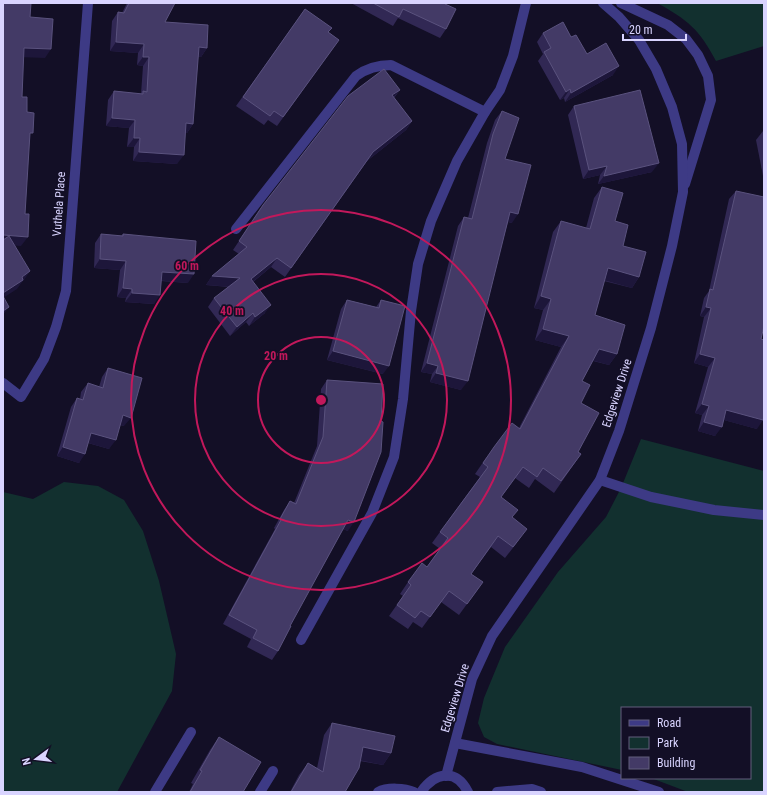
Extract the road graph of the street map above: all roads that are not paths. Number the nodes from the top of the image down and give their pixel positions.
1 (88, 3) edge
2 (526, 3) edge
3 (603, 3) edge
4 (621, 3) edge
5 (485, 112) junction
6 (683, 192) junction
7 (236, 229) dead end
8 (3, 383) edge
9 (600, 480) junction
10 (764, 515) edge
11 (301, 640) dead end
12 (191, 732) dead end
13 (455, 743) junction
14 (273, 771) dead end
15 (446, 776) junction
16 (155, 792) edge
17 (260, 792) edge
18 (378, 792) edge
19 (414, 792) edge
20 (421, 792) edge
21 (468, 792) edge
22 (497, 792) edge
23 (541, 792) edge
24 (659, 792) edge

1 - 8 street, Vuthela Place
2 - 5 street
3 - 6 street, Edgeview Drive
4 - 6 street
5 - 7 street
5 - 11 street
6 - 9 street, Edgeview Drive
9 - 10 street
9 - 13 street, Edgeview Drive
12 - 16 street
13 - 15 street, Edgeview Drive
13 - 24 street
14 - 17 street
15 - 20 street
15 - 21 street
18 - 19 street
22 - 23 street

